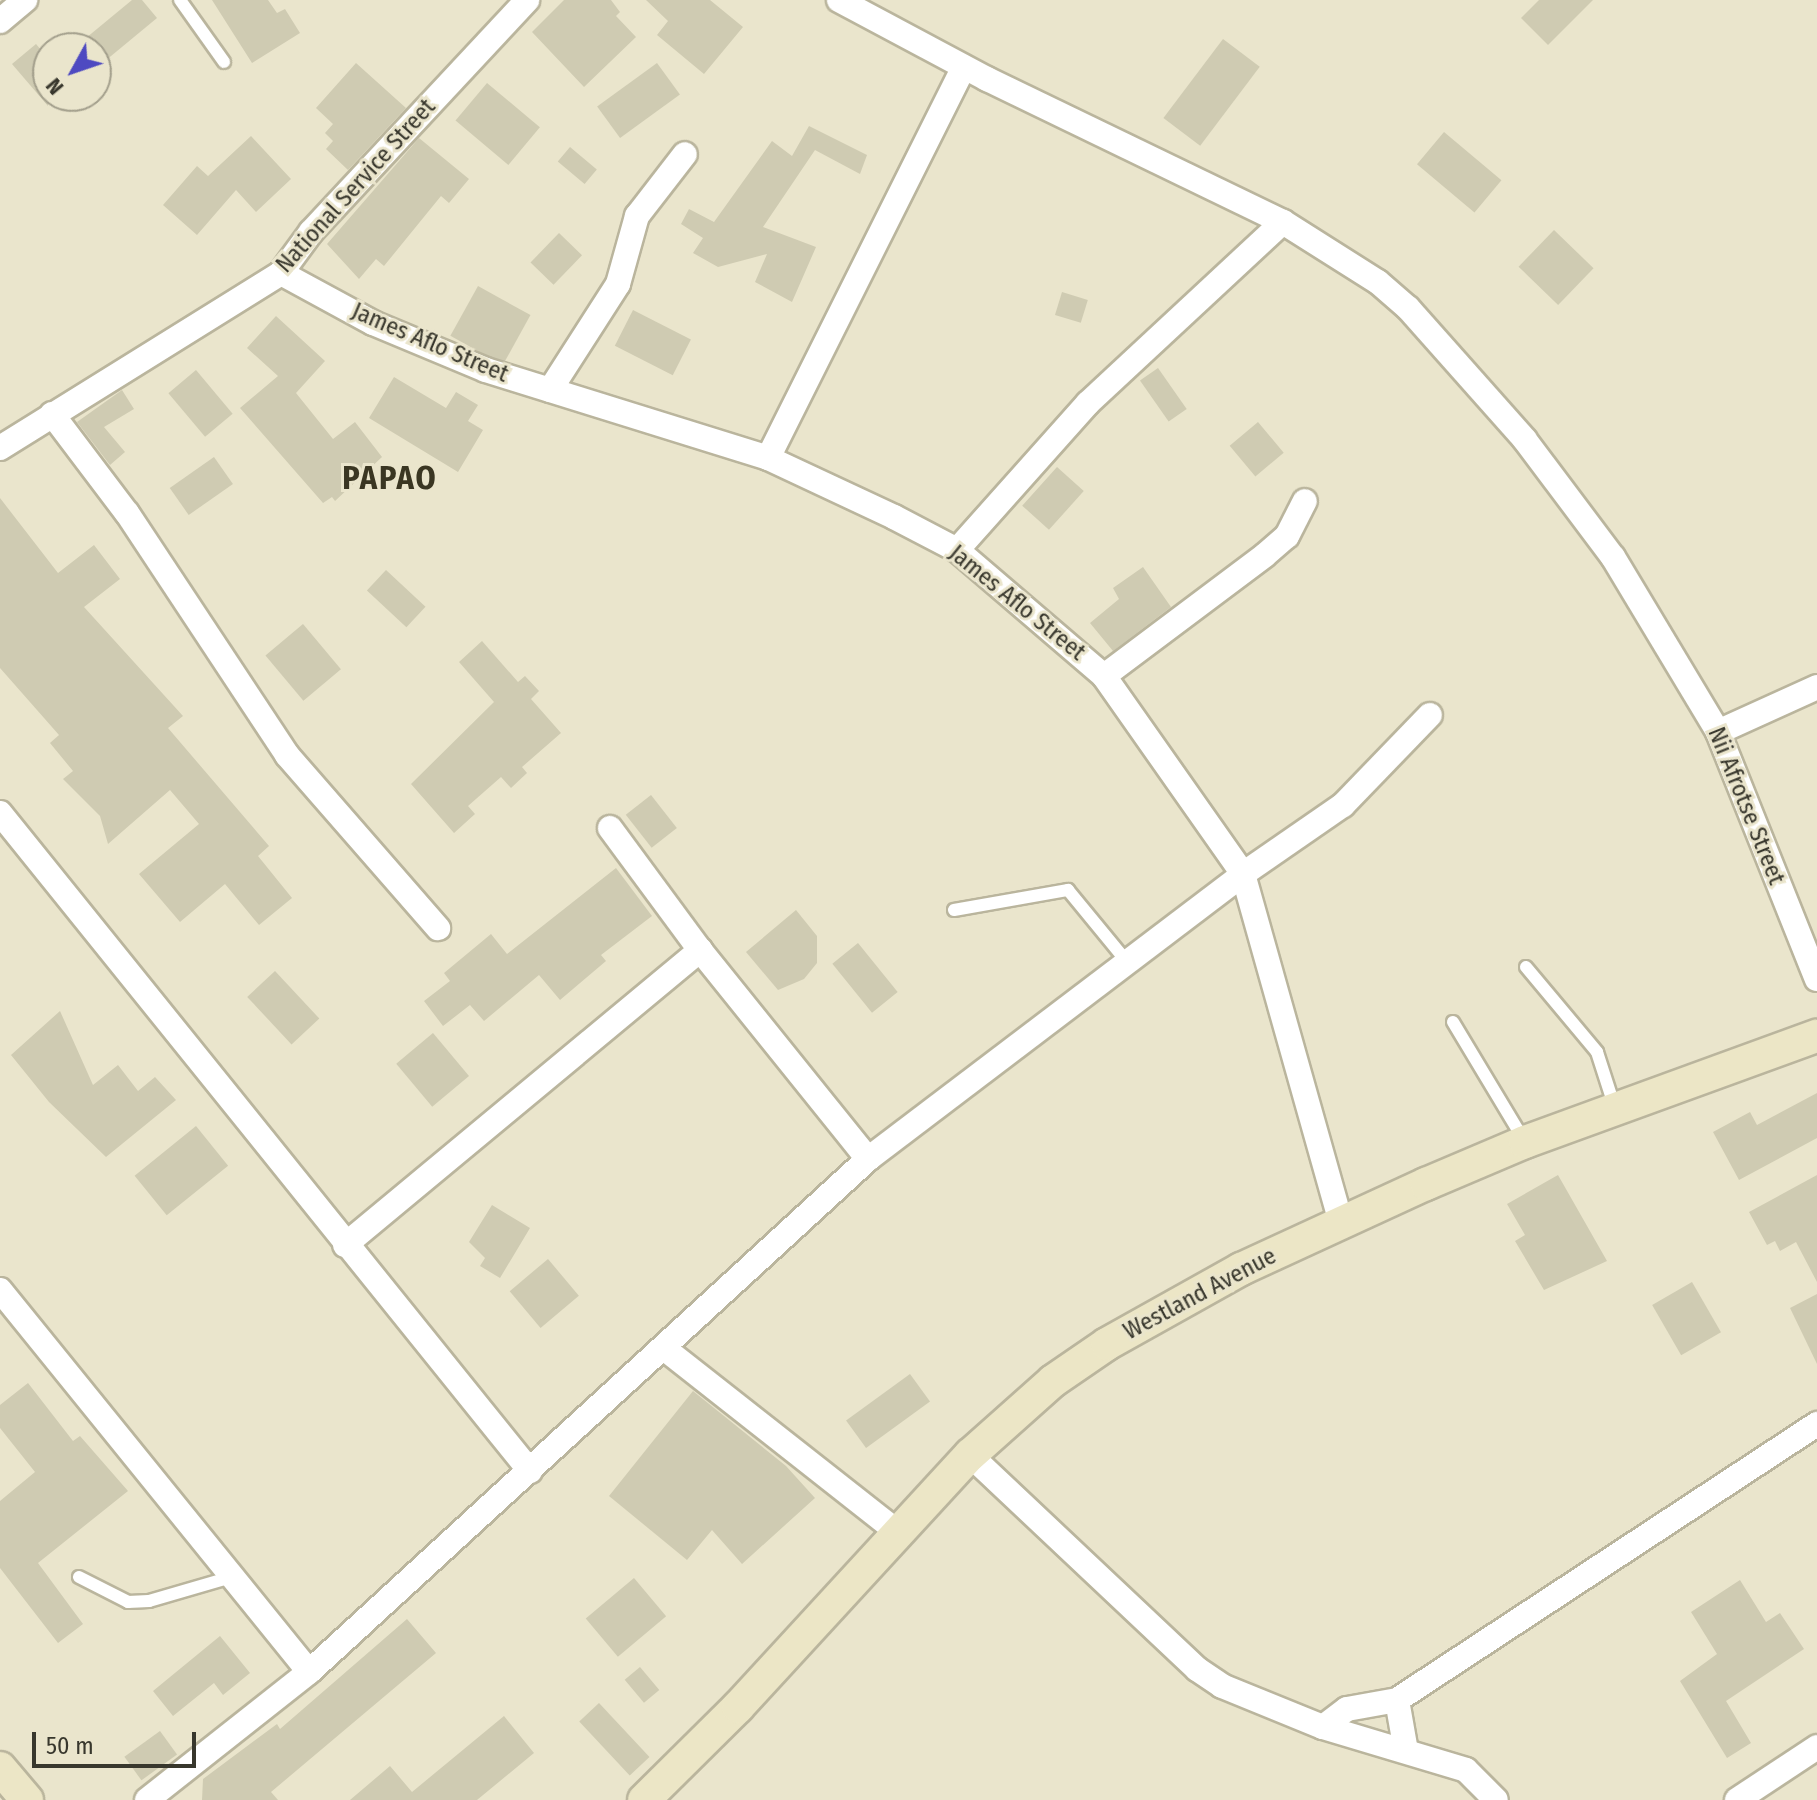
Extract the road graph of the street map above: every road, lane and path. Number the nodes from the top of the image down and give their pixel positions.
1 (25, 0) edge
2 (180, 0) edge
3 (527, 0) edge
4 (839, 0) edge
5 (0, 21) edge
6 (224, 62) dead end
7 (964, 67) junction
8 (685, 154) dead end
9 (1283, 222) junction
10 (281, 273) junction
11 (550, 390) junction
12 (52, 414) junction
13 (0, 448) edge
14 (768, 458) junction
15 (1305, 501) dead end
16 (957, 550) junction
17 (1104, 676) junction
18 (1817, 687) edge
19 (1430, 715) dead end
20 (1718, 732) junction
21 (0, 813) edge
22 (610, 828) dead end
23 (1243, 874) junction
24 (954, 910) dead end
25 (438, 928) dead end
26 (700, 950) junction
27 (1128, 963) junction
28 (1526, 967) dead end
29 (1817, 979) edge
30 (1453, 1022) dead end
31 (1817, 1036) edge
32 (1615, 1108) junction
33 (1525, 1142) junction
34 (868, 1159) junction
35 (1341, 1222) junction
36 (345, 1245) junction
37 (0, 1290) edge
38 (665, 1349) junction
39 (1817, 1424) edge
40 (970, 1455) junction
41 (530, 1471) junction
42 (896, 1531) junction
43 (79, 1577) dead end
44 (231, 1577) junction
45 (309, 1672) junction
46 (1397, 1700) junction
47 (1323, 1727) junction
48 (1817, 1747) edge
49 (1406, 1751) junction
50 (147, 1800) edge
51 (644, 1800) edge
52 (1496, 1800) edge
53 (1737, 1800) edge

1 - 5 street
2 - 6 lane
3 - 10 street, National Service Street
4 - 7 street, Nii Afrotse Street
7 - 9 street, Nii Afrotse Street
7 - 14 street
8 - 11 street
9 - 16 street
9 - 20 street, Nii Afrotse Street
10 - 11 street, James Aflo Street
10 - 12 street, National Service Street
11 - 14 street, James Aflo Street
12 - 13 street, National Service Street
12 - 25 street
14 - 16 street, James Aflo Street
15 - 17 street
16 - 17 street, James Aflo Street
17 - 23 street, James Aflo Street
18 - 20 street
19 - 23 street
20 - 29 street, Nii Afrotse Street
21 - 36 street
22 - 26 street
23 - 27 street
23 - 35 street, James Aflo Street
24 - 27 lane
26 - 34 street
26 - 36 street
27 - 34 street
28 - 32 lane
30 - 33 lane
31 - 32 street, Westland Avenue
32 - 33 street, Westland Avenue
33 - 35 street, Westland Avenue
34 - 38 street
35 - 40 street, Westland Avenue
36 - 41 street
37 - 44 street
38 - 41 street
38 - 42 street
39 - 46 street
40 - 42 street, Westland Avenue
40 - 47 street
41 - 45 street
42 - 51 street, Westland Avenue
43 - 44 lane
44 - 45 street
45 - 50 street
46 - 47 street
46 - 49 street
47 - 49 street
48 - 53 street
49 - 52 street

